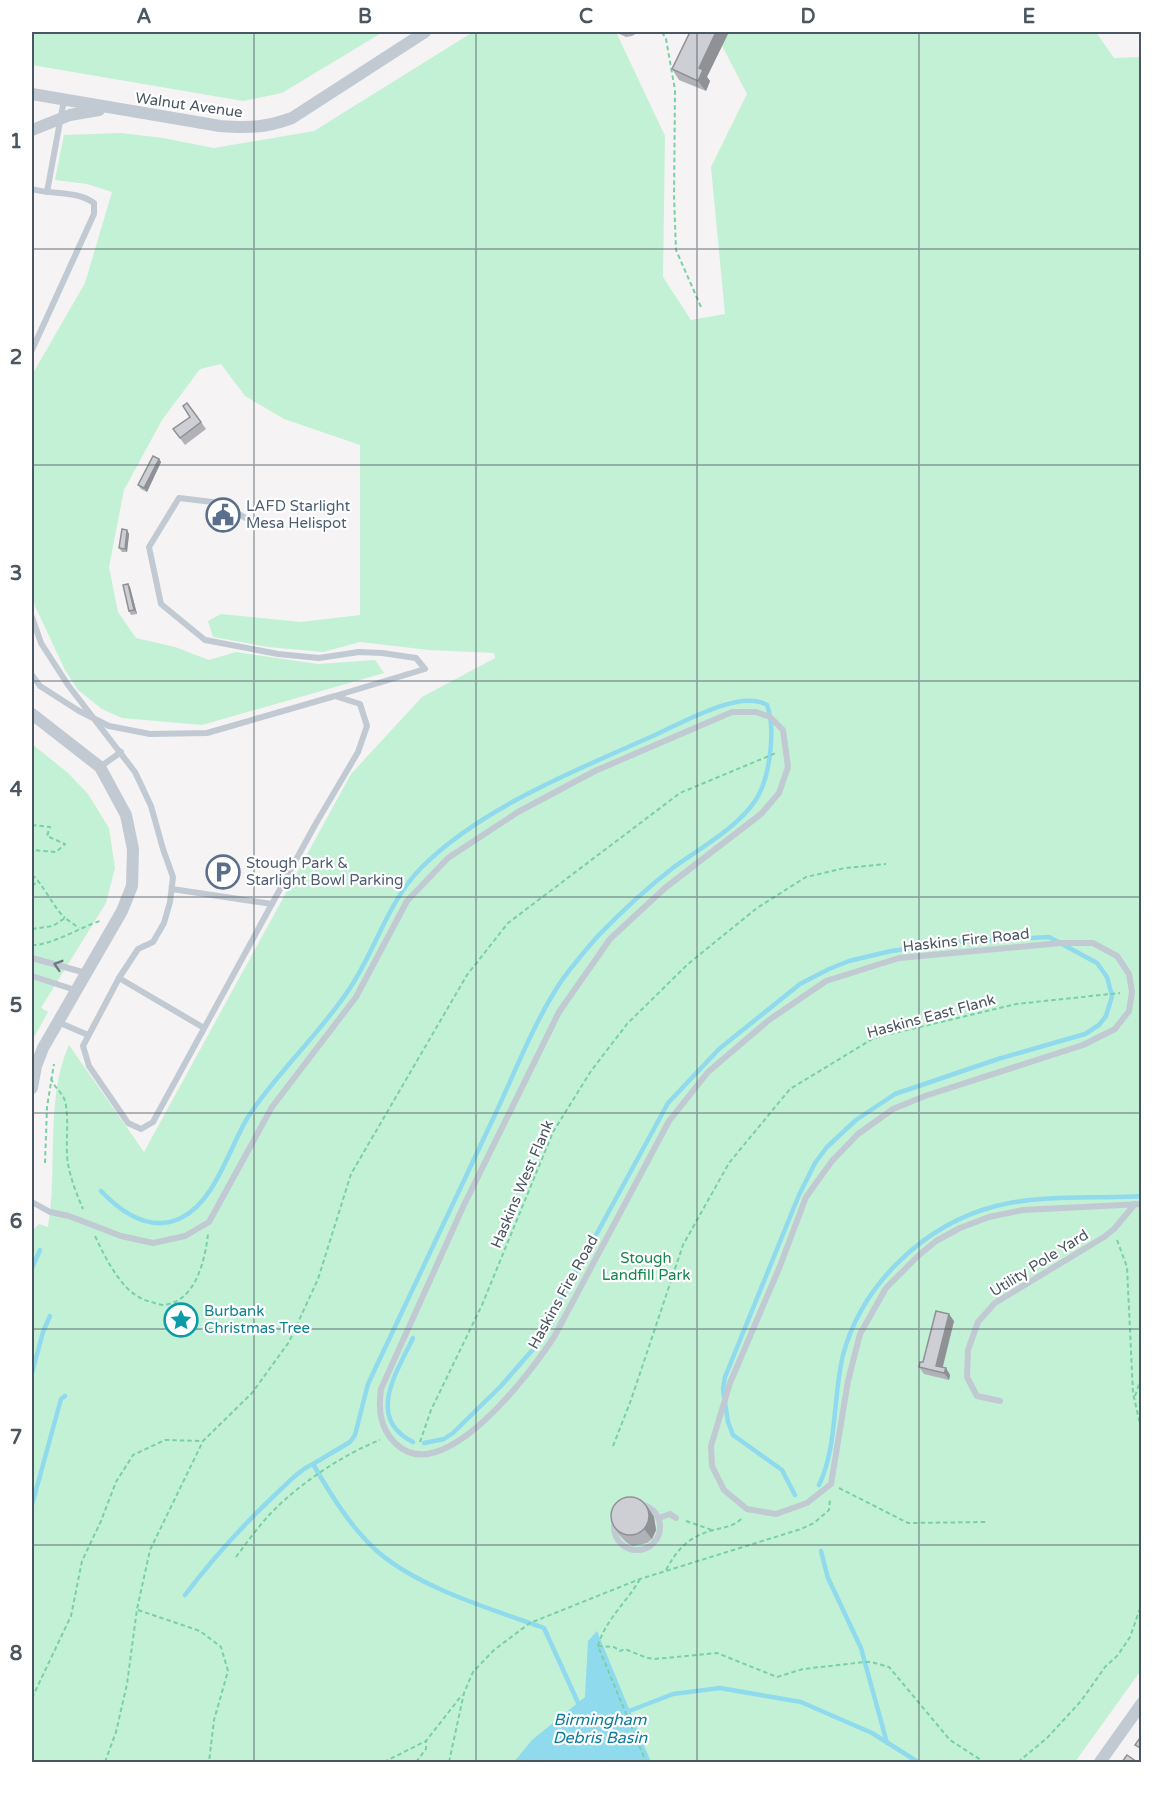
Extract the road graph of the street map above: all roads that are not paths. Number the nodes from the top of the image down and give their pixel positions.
1 (425, 32) edge
2 (32, 94) edge
3 (64, 100) junction
4 (114, 109) junction
5 (60, 119) junction
6 (32, 130) edge
7 (32, 189) edge
8 (47, 192) junction
9 (32, 350) edge
10 (257, 525) dead end
11 (32, 617) edge
12 (32, 675) edge
13 (335, 696) junction
14 (32, 714) edge
15 (94, 719) junction
16 (121, 752) junction
17 (100, 767) junction
18 (172, 889) junction
19 (272, 904) junction
20 (32, 957) edge
21 (86, 973) junction
22 (32, 976) edge
23 (120, 978) junction
24 (75, 990) junction
25 (58, 1022) junction
26 (204, 1028) junction
27 (88, 1035) junction
28 (32, 1088) edge
29 (32, 1202) edge
30 (1138, 1204) edge
31 (1000, 1401) dead end
32 (659, 1518) junction
33 (676, 1518) road end
34 (1142, 1703) edge
35 (1100, 1762) edge

1 - 4 street, Walnut Avenue
2 - 3 street, Walnut Avenue
3 - 4 street, Walnut Avenue
3 - 5 lane
4 - 5 street
5 - 6 street
5 - 8 lane
7 - 8 lane
8 - 9 lane
10 - 13 lane
11 - 15 lane
12 - 15 lane
13 - 15 lane
13 - 19 lane
14 - 17 street
15 - 16 lane
16 - 17 lane
16 - 18 lane
17 - 21 street
18 - 19 lane
18 - 23 lane
19 - 26 lane
21 -> 20 lane
21 - 24 street
22 - 24 lane
23 - 26 lane
23 - 27 lane
24 - 25 street
25 - 27 lane
25 - 28 street
26 - 27 lane
29 - 30 lane, Haskins Fire Road
30 - 31 lane, Utility Pole Yard
32 - 32 lane
32 - 33 lane
34 - 35 street

